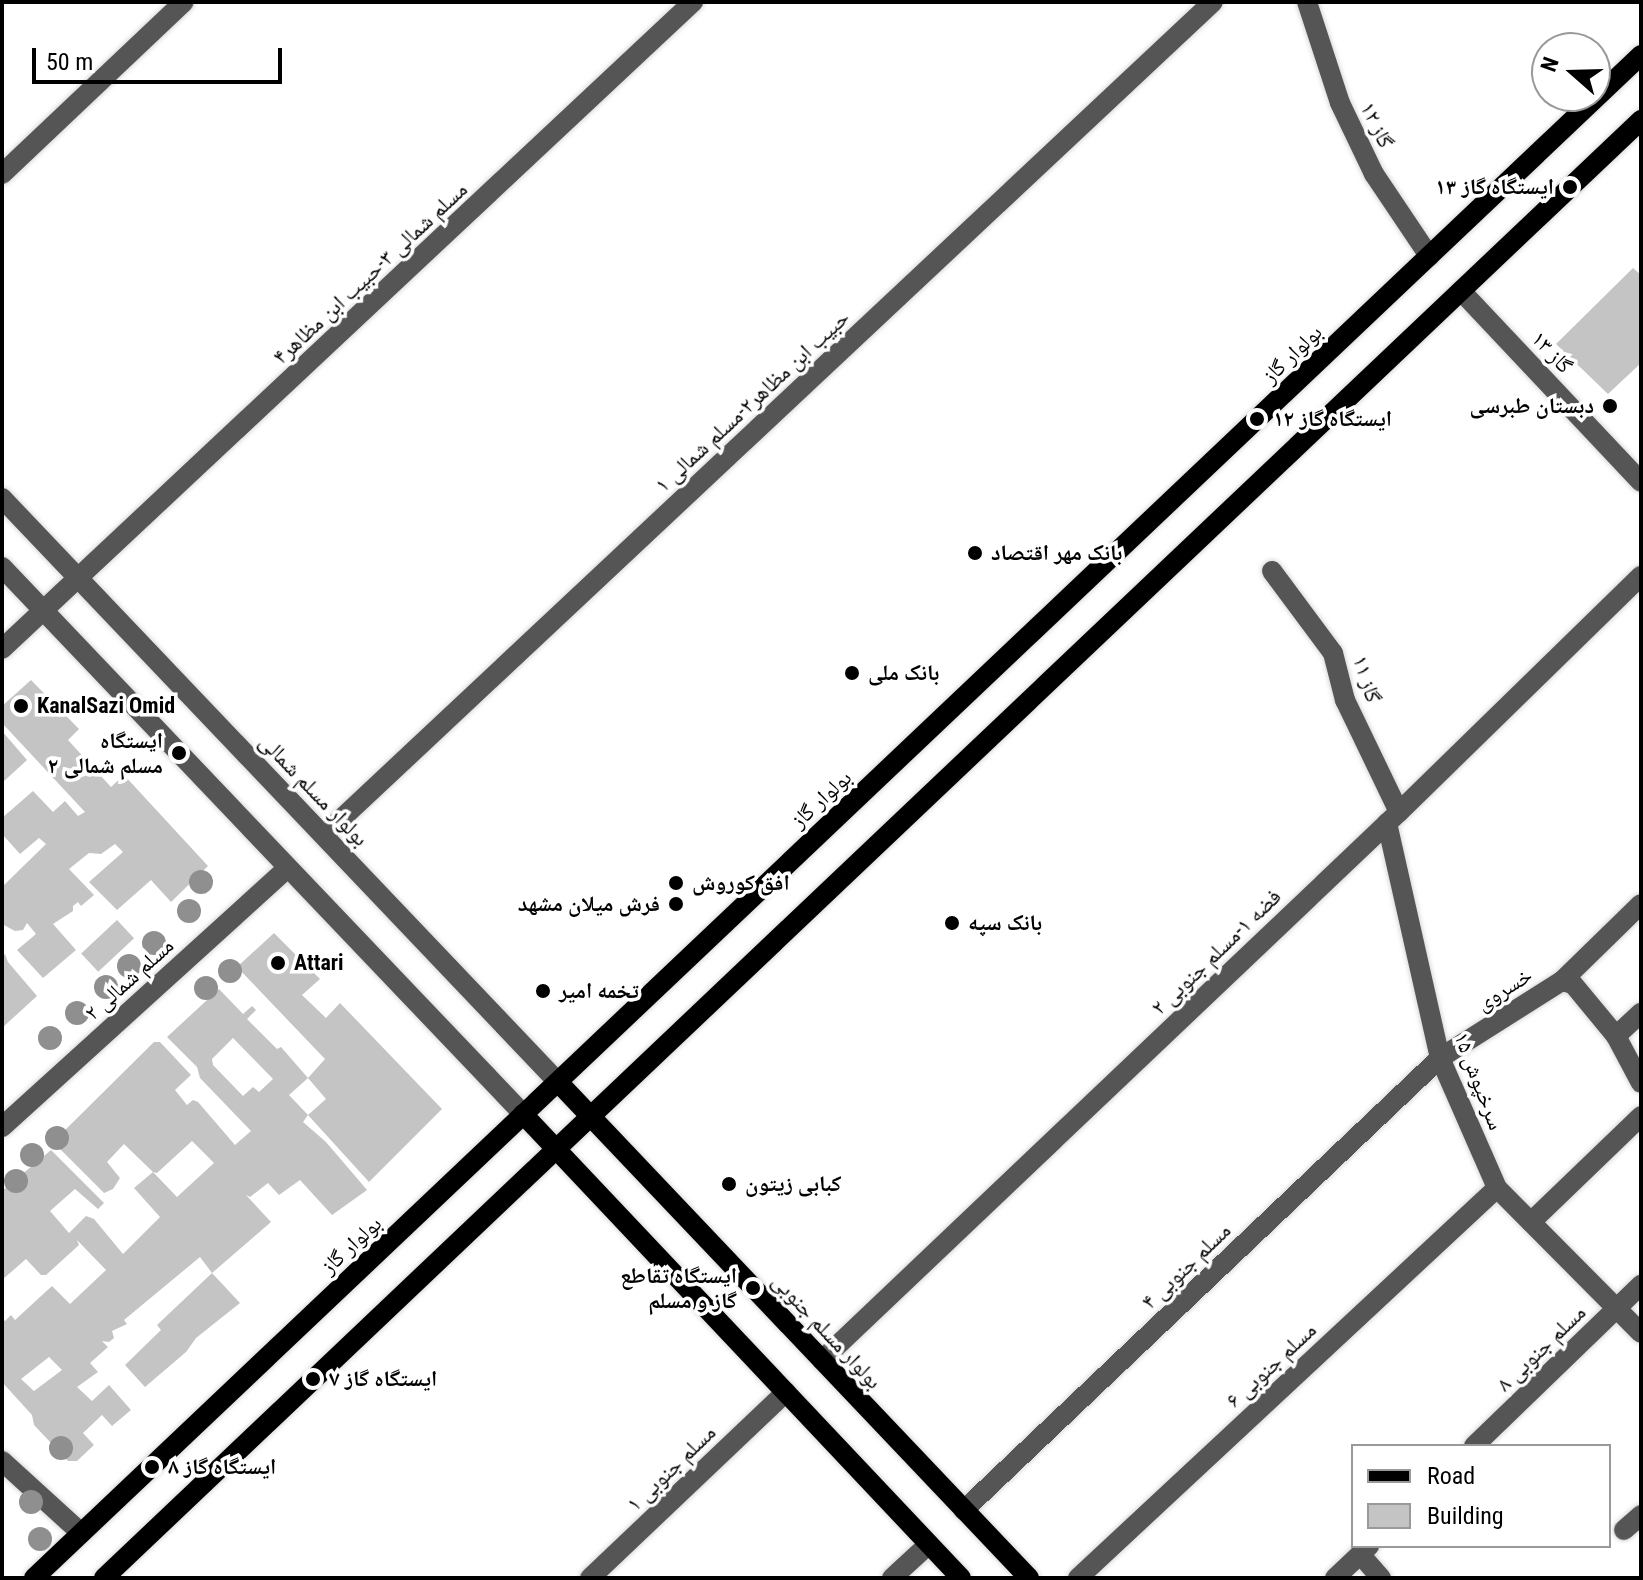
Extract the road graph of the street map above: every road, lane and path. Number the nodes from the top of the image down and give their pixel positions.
1 (184, 2) edge
2 (693, 2) edge
3 (1213, 2) edge
4 (1307, 2) edge
5 (1641, 55) edge
6 (1641, 120) edge
7 (2, 174) edge
8 (1429, 256) junction
9 (1461, 291) junction
10 (1641, 482) edge
11 (2, 498) edge
12 (2, 567) edge
13 (1272, 571) dead end
14 (1641, 576) edge
15 (79, 579) junction
16 (43, 610) junction
17 (2, 649) edge
18 (1393, 818) junction
19 (324, 835) junction
20 (288, 868) junction
21 (1641, 904) edge
22 (1562, 981) junction
23 (1641, 1013) edge
24 (1616, 1036) junction
25 (1440, 1058) junction
26 (558, 1082) junction
27 (1641, 1083) edge
28 (523, 1114) junction
29 (591, 1116) junction
30 (1641, 1116) edge
31 (2, 1127) edge
32 (556, 1149) junction
33 (1497, 1188) junction
34 (1531, 1222) junction
35 (1641, 1285) edge
36 (1617, 1309) junction
37 (1641, 1333) edge
38 (822, 1360) junction
39 (786, 1392) junction
40 (1476, 1444) edge
41 (2, 1461) edge
42 (964, 1510) junction
43 (1641, 1515) edge
44 (1624, 1530) dead end
45 (81, 1533) junction
46 (929, 1544) junction
47 (1365, 1550) edge
48 (117, 1574) edge
49 (34, 1578) edge
50 (590, 1578) edge
51 (892, 1578) edge
52 (961, 1578) edge
53 (1029, 1578) edge
54 (1078, 1578) edge
55 (1335, 1578) edge
56 (1381, 1578) edge

1 - 7 street
2 - 15 street, مسلم شمالی ۳-حبیب ابن مظاهر۴
3 - 19 street, حبیب ابن مظاهر۲-مسلم شمالی ۱
4 - 8 street, گاز ۱۲
5 - 8 main road, بولوار گاز
6 - 9 main road
8 - 26 main road, بولوار گاز
9 - 10 street, گاز ۱۳
9 - 29 main road
11 - 15 street, بولوار مسلم شمالی
12 - 16 street
13 - 18 street, گاز ۱۱
14 - 18 street, فضه ۱-مسلم جنوبی ۲
15 - 16 street, مسلم شمالی ۳-حبیب ابن مظاهر۴
15 - 19 street, بولوار مسلم شمالی
16 - 17 street, مسلم شمالی ۳-حبیب ابن مظاهر۴
16 - 20 street
18 - 25 street, سرخپوش ۱۵
18 - 38 street, فضه ۱-مسلم جنوبی ۲
19 - 26 street, بولوار مسلم شمالی
20 - 28 street
20 - 31 street, مسلم شمالی ۲
21 - 22 street
22 - 24 street, خسروی
22 - 25 street, خسروی
23 - 24 street
24 - 27 street, خسروی
25 - 33 street, سرخپوش ۱۵
25 - 42 street, مسلم جنوبی ۴
26 - 28 main road, بولوار گاز
26 - 29 main road, بولوار مسلم شمالی
28 - 32 main road
28 - 45 main road, بولوار گاز
29 - 32 main road
29 - 38 main road, بولوار مسلم جنوبی
30 - 34 street
32 - 39 main road
32 - 48 main road
33 - 34 street, سرخپوش ۱۵
33 - 54 street, مسلم جنوبی ۶
34 - 36 street, سرخپوش ۱۵
35 - 36 street, مسلم جنوبی ۸
36 - 37 street, سرخپوش ۱۵
36 - 40 street, مسلم جنوبی ۸
38 - 42 main road, بولوار مسلم جنوبی
39 - 46 main road
39 - 50 street, ۱ مسلم جنوبی
41 - 45 street
42 - 53 main road, بولوار مسلم جنوبی
43 - 44 street
45 - 49 main road, بولوار گاز
46 - 51 street
46 - 52 main road
47 - 55 street
47 - 56 street

